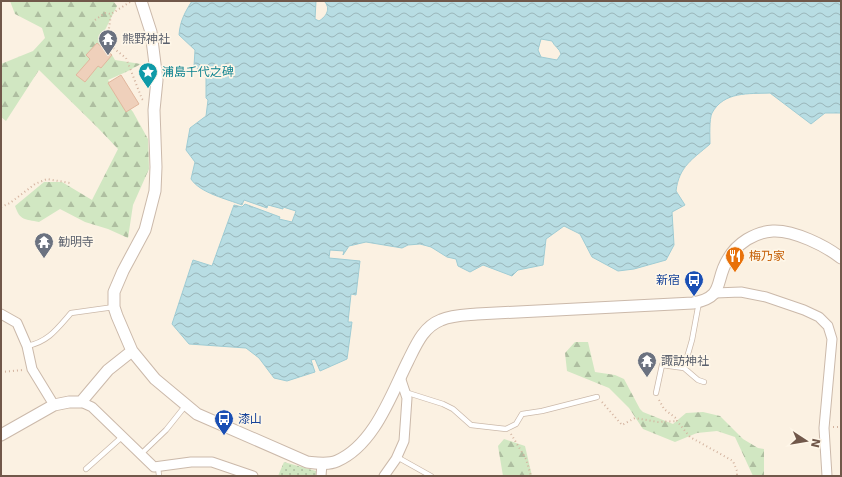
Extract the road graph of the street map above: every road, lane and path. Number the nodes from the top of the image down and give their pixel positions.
1 (131, 1) edge
2 (141, 1) edge
3 (111, 14) junction
4 (95, 20) dead end
5 (154, 110) junction
6 (70, 182) dead end
7 (1, 207) edge
8 (841, 258) edge
9 (715, 294) junction
10 (699, 302) junction
11 (114, 307) junction
12 (1, 314) edge
13 (27, 346) junction
14 (132, 351) junction
15 (684, 368) junction
16 (32, 369) junction
17 (1, 372) edge
18 (400, 376) junction
19 (704, 382) dead end
20 (405, 392) junction
21 (656, 393) joint
22 (597, 396) joint
23 (81, 402) junction
24 (54, 405) junction
25 (186, 405) junction
26 (677, 421) junction
27 (506, 429) junction
28 (1, 435) edge
29 (123, 436) junction
30 (141, 454) junction
31 (397, 457) junction
32 (322, 464) junction
33 (86, 468) dead end
34 (158, 471) edge
35 (253, 476) edge
36 (321, 476) edge
37 (384, 476) edge
38 (431, 476) edge
39 (531, 476) edge
40 (737, 476) edge
41 (827, 476) edge

1 - 3 path
2 - 5 street
3 - 4 path
3 - 5 path
5 - 11 street
6 - 7 path
8 - 9 street
9 - 10 street
9 - 41 street
10 - 15 lane
10 - 18 street
11 - 13 lane
11 - 14 street
12 - 13 street
13 - 16 street
14 - 23 street
14 - 25 street
15 - 19 lane
15 - 21 lane
16 - 17 path
16 - 24 street
18 - 20 street
18 - 32 street
20 - 27 lane
20 - 31 street
21 - 26 path
22 - 26 path
22 - 27 lane
23 - 24 street
23 - 29 street
24 - 28 street
25 - 30 lane
25 - 32 street
26 - 40 path
27 - 39 path
29 - 30 street
29 - 33 lane
30 - 34 street
31 - 37 street
31 - 38 lane
32 - 36 street
34 - 35 street

